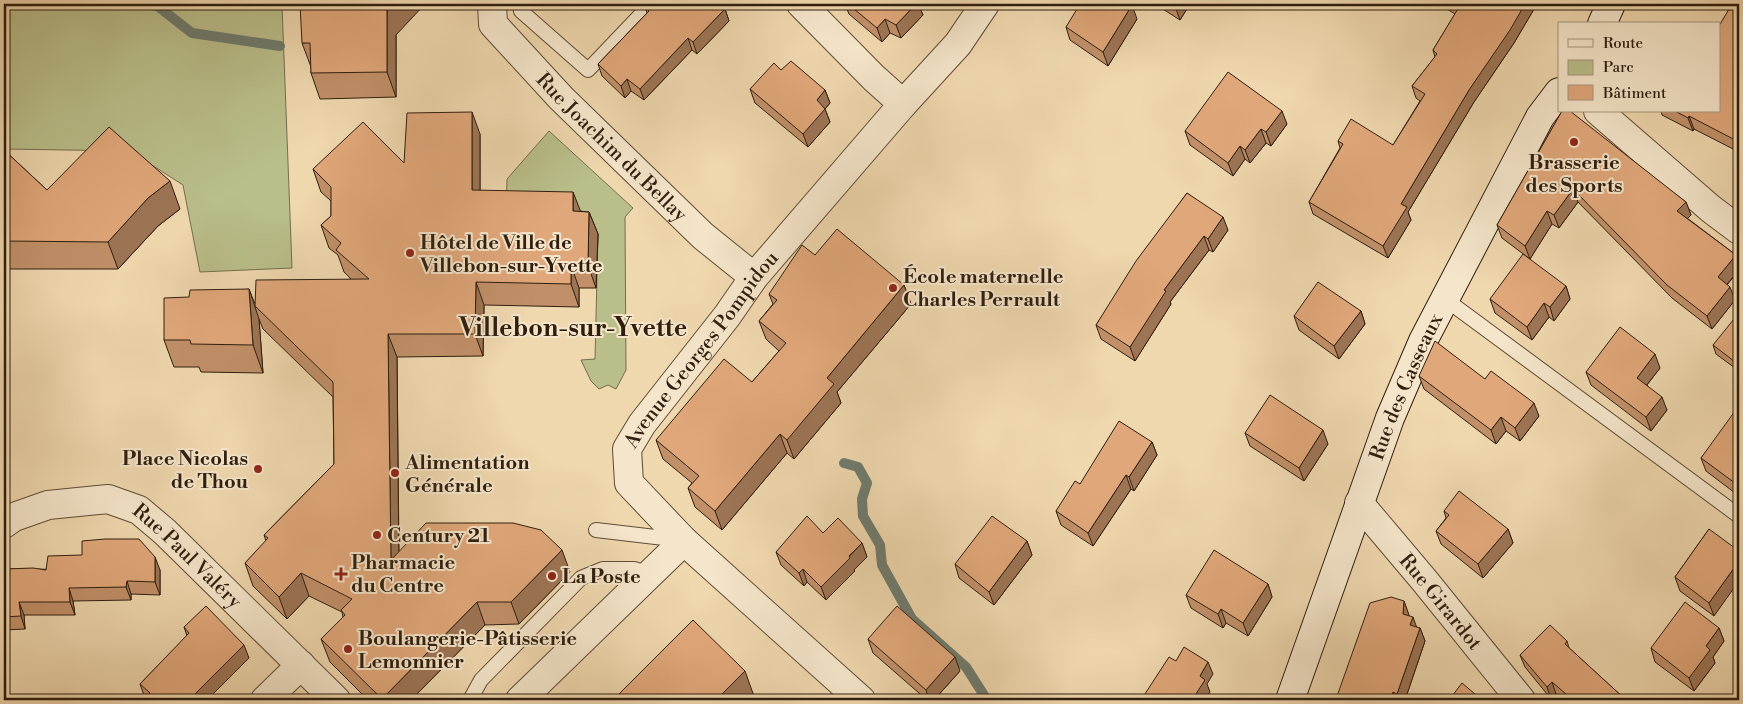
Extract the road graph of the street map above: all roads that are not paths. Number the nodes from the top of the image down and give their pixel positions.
1 (492, 4) edge
2 (520, 4) edge
3 (651, 4) edge
4 (801, 4) edge
5 (985, 4) edge
6 (1611, 4) edge
7 (1603, 22) edge
8 (1558, 93) edge
9 (903, 104) junction
10 (1599, 112) edge
11 (1739, 230) edge
12 (754, 277) junction
13 (1445, 299) junction
14 (1359, 503) junction
15 (1739, 516) edge
16 (4, 524) edge
17 (596, 530) dead end
18 (684, 541) junction
19 (650, 574) junction
20 (301, 665) junction
21 (265, 700) edge
22 (336, 700) edge
23 (470, 700) edge
24 (520, 700) edge
25 (861, 700) edge
26 (1290, 700) edge
27 (1521, 700) edge

1 - 12 street, Rue Joachim du Bellay
2 - 3 lane
4 - 9 street
5 - 9 street, Avenue Georges Pompidou
6 - 7 street
8 - 13 street, Rue des Casseaux
9 - 12 street, Avenue Georges Pompidou
10 - 11 street
12 - 18 street, Avenue Georges Pompidou
13 - 14 street, Rue des Casseaux
13 - 15 lane
14 - 26 street, Rue des Casseaux
14 - 27 street, Rue Girardot
16 - 20 street, Rue Paul Valéry
17 - 18 lane
18 - 19 street
18 - 25 street, Avenue Georges Pompidou
19 - 23 lane
19 - 24 street
20 - 21 street
20 - 22 street, Rue Paul Valéry

